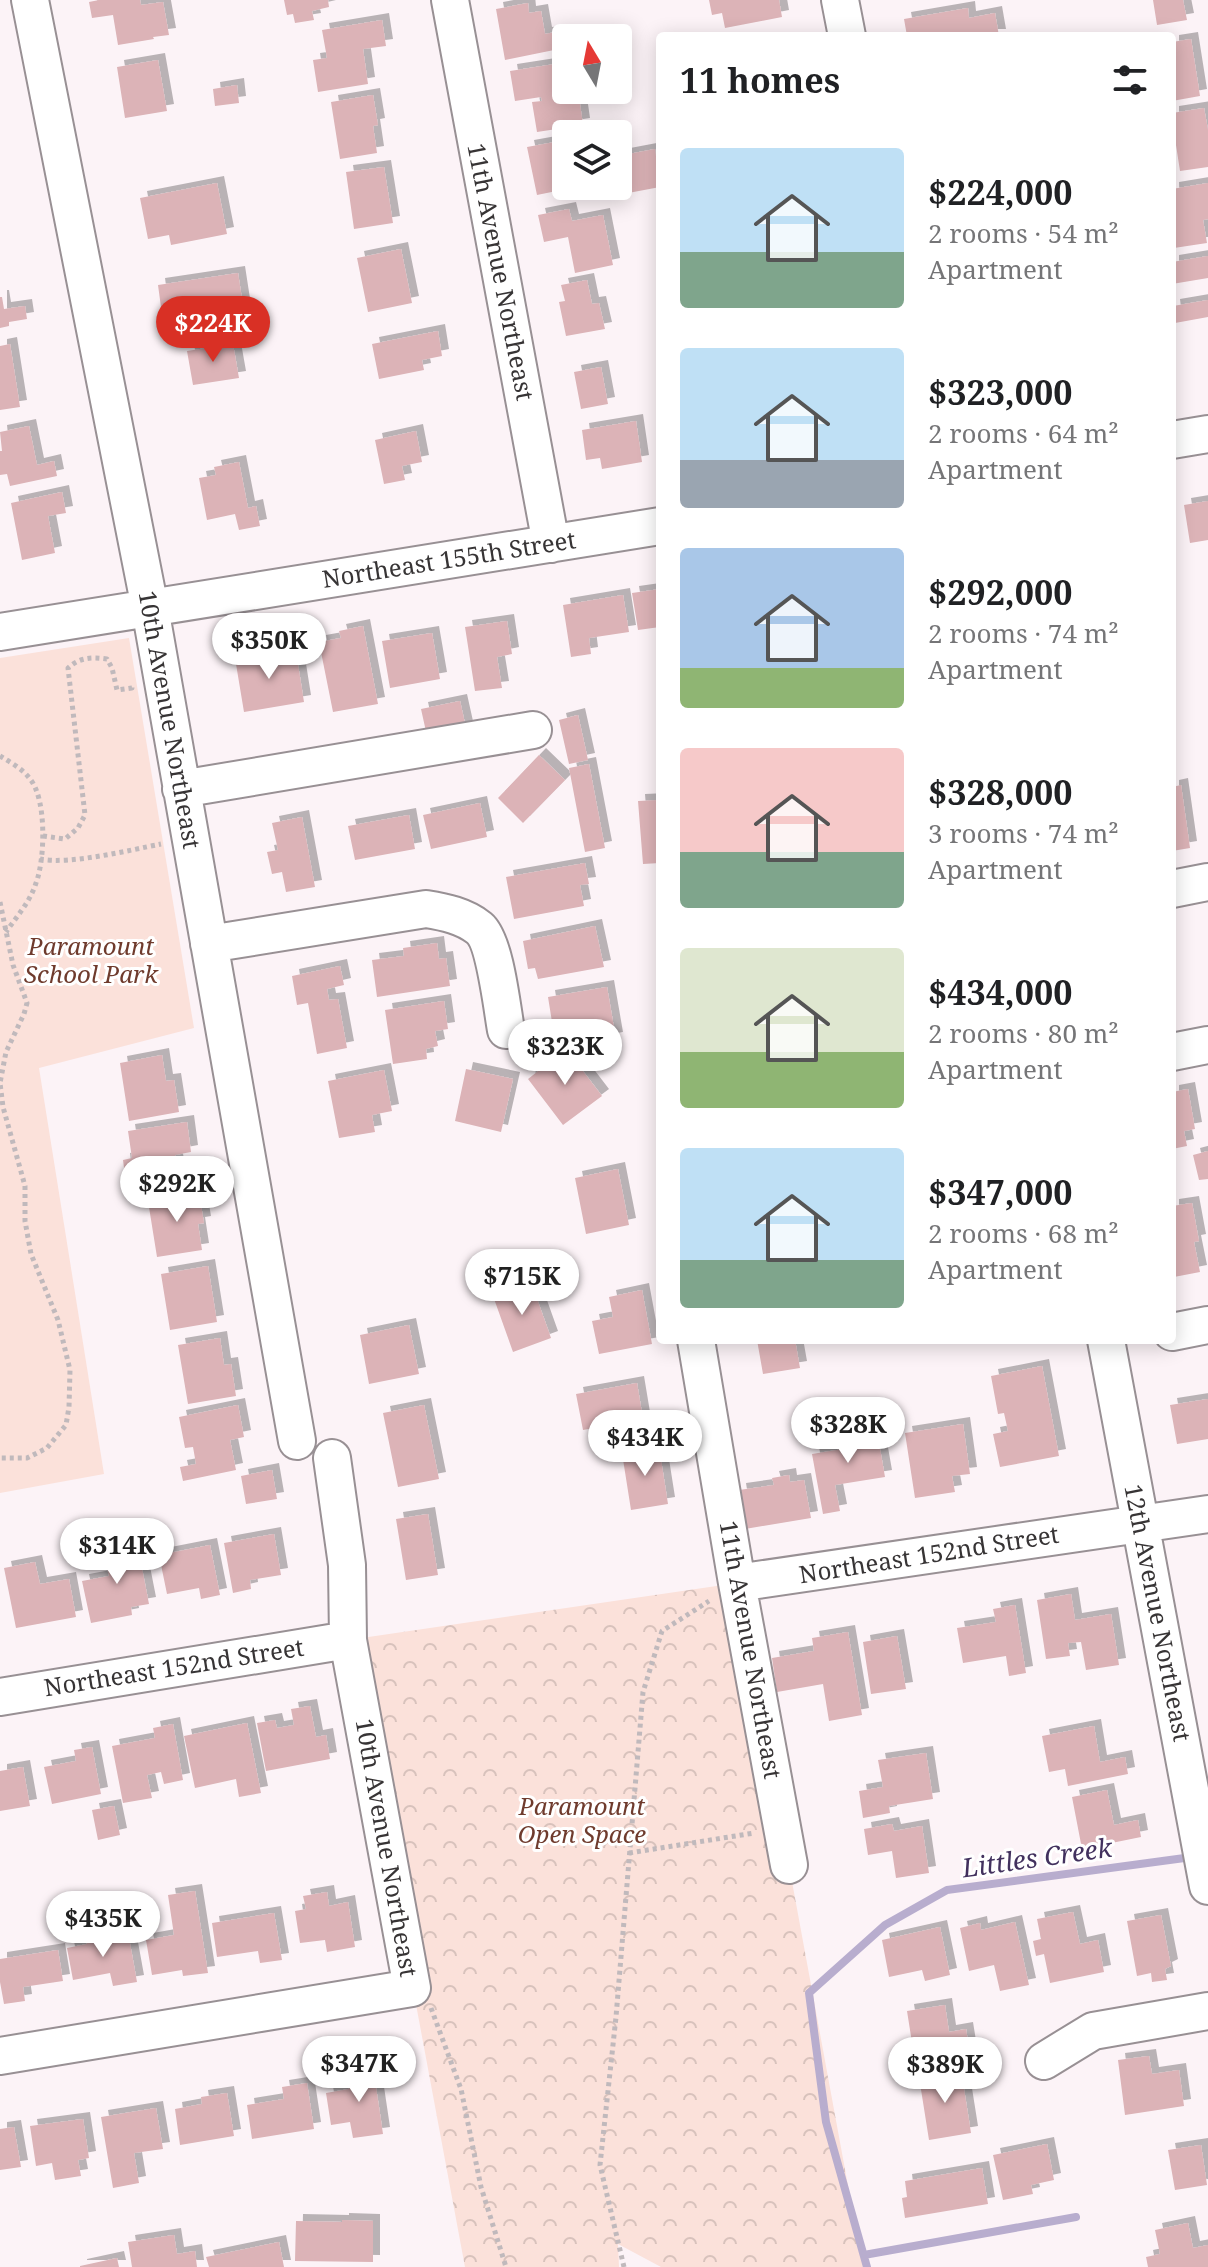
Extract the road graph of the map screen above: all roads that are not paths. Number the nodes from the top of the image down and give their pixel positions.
1 (30, 0) edge
2 (450, 0) edge
3 (840, 0) edge
4 (846, 32) edge
5 (1208, 434) edge
6 (1176, 439) edge
7 (656, 527) edge
8 (551, 544) junction
9 (150, 608) junction
10 (0, 632) edge
11 (533, 730) dead end
12 (181, 789) junction
13 (1208, 882) edge
14 (1176, 888) edge
15 (209, 944) junction
16 (506, 1030) dead end
17 (1208, 1045) edge
18 (1176, 1051) edge
19 (1208, 1325) edge
20 (1176, 1331) edge
21 (697, 1344) edge
22 (1116, 1344) edge
23 (297, 1441) dead end
24 (332, 1458) dead end
25 (1208, 1514) edge
26 (1140, 1523) junction
27 (737, 1583) junction
28 (348, 1640) junction
29 (0, 1697) edge
30 (1197, 1761) edge
31 (789, 1865) dead end
32 (1208, 1886) edge
33 (1208, 2011) edge
34 (0, 2056) edge
35 (1044, 2061) dead end

1 - 9 street, 10th Avenue Northeast
2 - 8 street, 11th Avenue Northeast
3 - 4 street
5 - 6 street
7 - 8 street, Northeast 155th Street
8 - 9 street, Northeast 155th Street
9 - 10 street, Northeast 155th Street
9 - 12 street, 10th Avenue Northeast
11 - 12 street
12 - 15 street, 10th Avenue Northeast
13 - 14 street
15 - 16 street
15 - 23 street, 10th Avenue Northeast
17 - 18 street
19 - 20 street
21 - 27 street, 11th Avenue Northeast
22 - 26 street, 12th Avenue Northeast
24 - 28 street, 10th Avenue Northeast
25 - 26 street, Northeast 152nd Street
26 - 27 street, Northeast 152nd Street
26 - 30 street, 12th Avenue Northeast
27 - 31 street, 11th Avenue Northeast
28 - 29 street, Northeast 152nd Street
28 - 34 street, 10th Avenue Northeast
30 - 32 street, 12th Avenue Northeast
33 - 35 street

